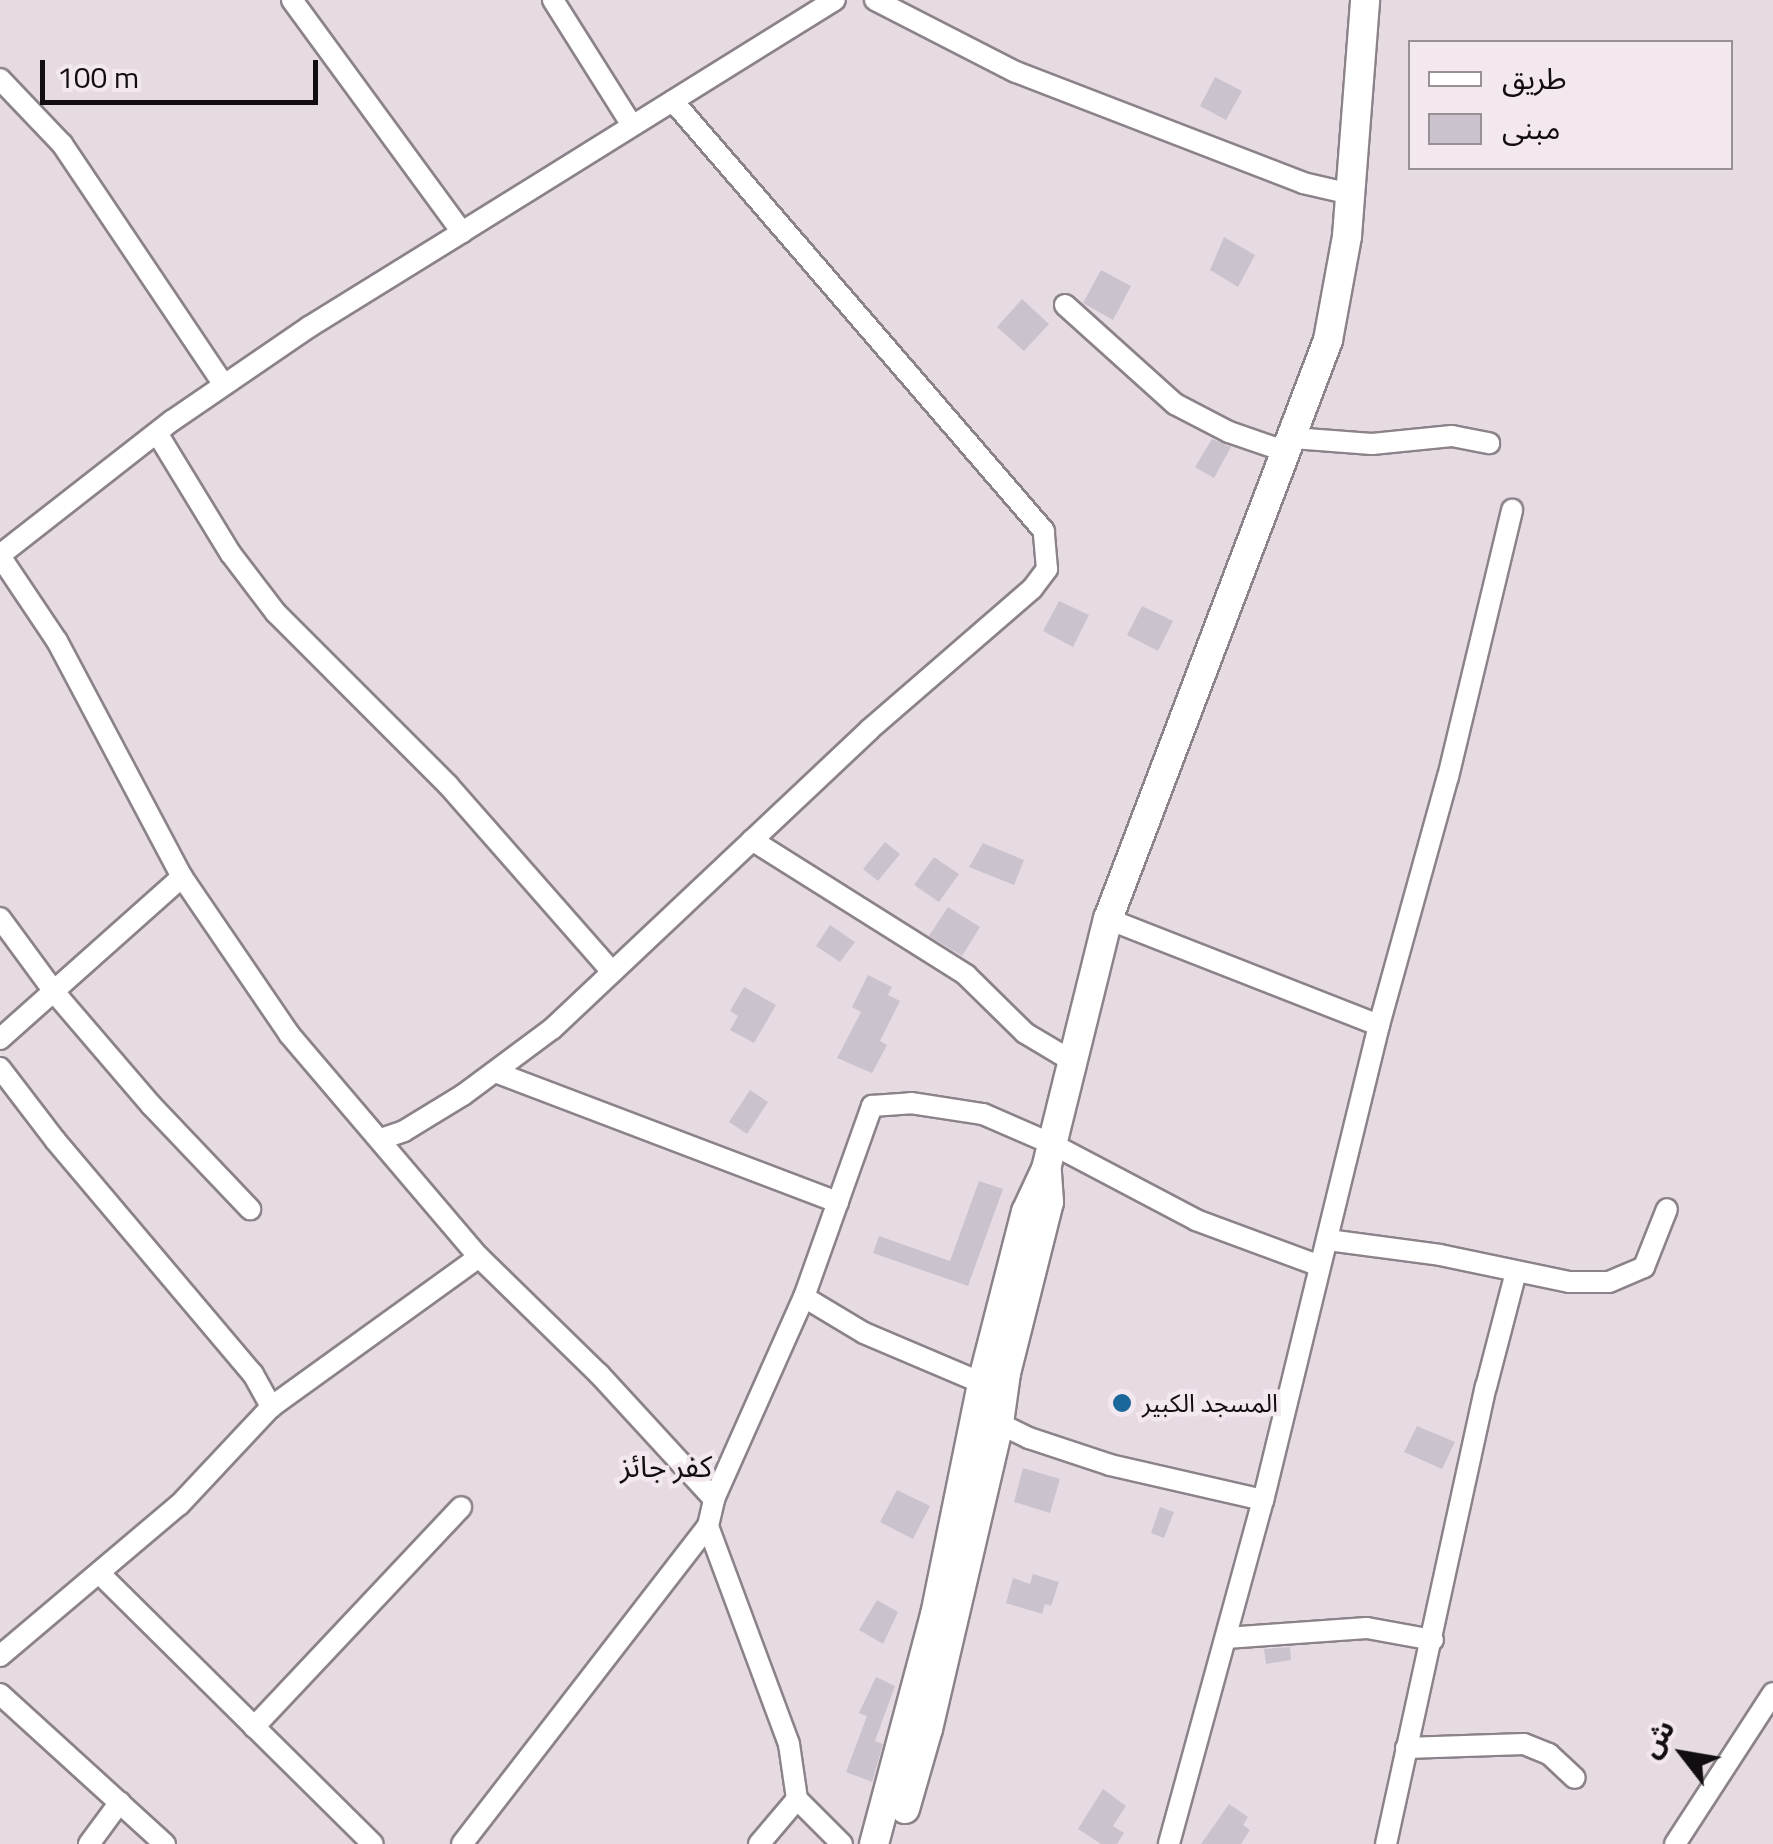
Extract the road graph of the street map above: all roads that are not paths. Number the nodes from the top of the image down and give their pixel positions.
1 (292, 0) edge
2 (553, 0) edge
3 (835, 0) edge
4 (875, 0) edge
5 (1365, 0) edge
6 (0, 79) edge
7 (673, 101) junction
8 (631, 124) junction
9 (1351, 194) junction
10 (462, 232) junction
11 (1064, 305) dead end
12 (224, 386) junction
13 (157, 433) junction
14 (1489, 444) dead end
15 (1290, 445) junction
16 (1512, 510) dead end
17 (0, 555) edge
18 (752, 840) junction
19 (182, 877) junction
20 (0, 918) edge
21 (1108, 919) junction
22 (612, 972) junction
23 (55, 993) junction
24 (1379, 1024) junction
25 (0, 1039) edge
26 (1072, 1061) junction
27 (0, 1068) edge
28 (496, 1072) junction
29 (380, 1139) junction
30 (1049, 1157) junction
31 (838, 1202) junction
32 (250, 1209) dead end
33 (1667, 1209) dead end
34 (1328, 1240) junction
35 (480, 1257) junction
36 (1320, 1266) junction
37 (1516, 1272) junction
38 (804, 1297) junction
39 (982, 1382) junction
40 (271, 1407) junction
41 (988, 1418) junction
42 (714, 1499) junction
43 (1263, 1500) junction
44 (462, 1506) dead end
45 (708, 1526) junction
46 (99, 1573) junction
47 (1226, 1638) junction
48 (1433, 1640) junction
49 (0, 1656) edge
50 (1773, 1693) edge
51 (0, 1694) edge
52 (254, 1728) junction
53 (1406, 1748) junction
54 (1575, 1778) dead end
55 (797, 1799) junction
56 (120, 1802) junction
57 (90, 1844) edge
58 (165, 1844) edge
59 (373, 1844) edge
60 (462, 1844) edge
61 (759, 1844) edge
62 (842, 1844) edge
63 (874, 1844) edge
64 (893, 1844) edge
65 (1169, 1844) edge
66 (1386, 1844) edge
67 (1675, 1844) edge

1 - 10 street
2 - 8 street
3 - 7 street
4 - 9 street
5 - 9 street
6 - 12 street
7 - 8 street
7 - 18 street
8 - 10 street
9 - 15 street
10 - 12 street
11 - 15 street
12 - 13 street
13 - 17 street
13 - 22 street
14 - 15 street
15 - 21 street
16 - 24 street
17 - 19 street
18 - 22 street
18 - 26 street
19 - 23 street
19 - 29 street
20 - 23 street
21 - 24 street
21 - 26 street
22 - 28 street
23 - 25 street
23 - 32 street
24 - 34 street
26 - 30 street
27 - 40 street
28 - 29 street
28 - 31 street
29 - 35 street
30 - 31 street
30 - 36 street
30 - 39 street
30 - 41 street
31 - 38 street
33 - 37 street
34 - 36 street
34 - 37 street
35 - 40 street
35 - 42 street
36 - 43 street
37 - 48 street
38 - 39 street
38 - 42 street
39 - 41 street
40 - 46 street
41 - 43 street
41 - 63 street
41 - 64 street
42 - 45 street
43 - 47 street
44 - 52 street
45 - 55 street
45 - 60 street
46 - 49 street
46 - 52 street
47 - 48 street
47 - 65 street
48 - 53 street
50 - 67 street
51 - 56 street
52 - 59 street
53 - 54 street
53 - 66 street
55 - 61 street
55 - 62 street
56 - 57 street
56 - 58 street

